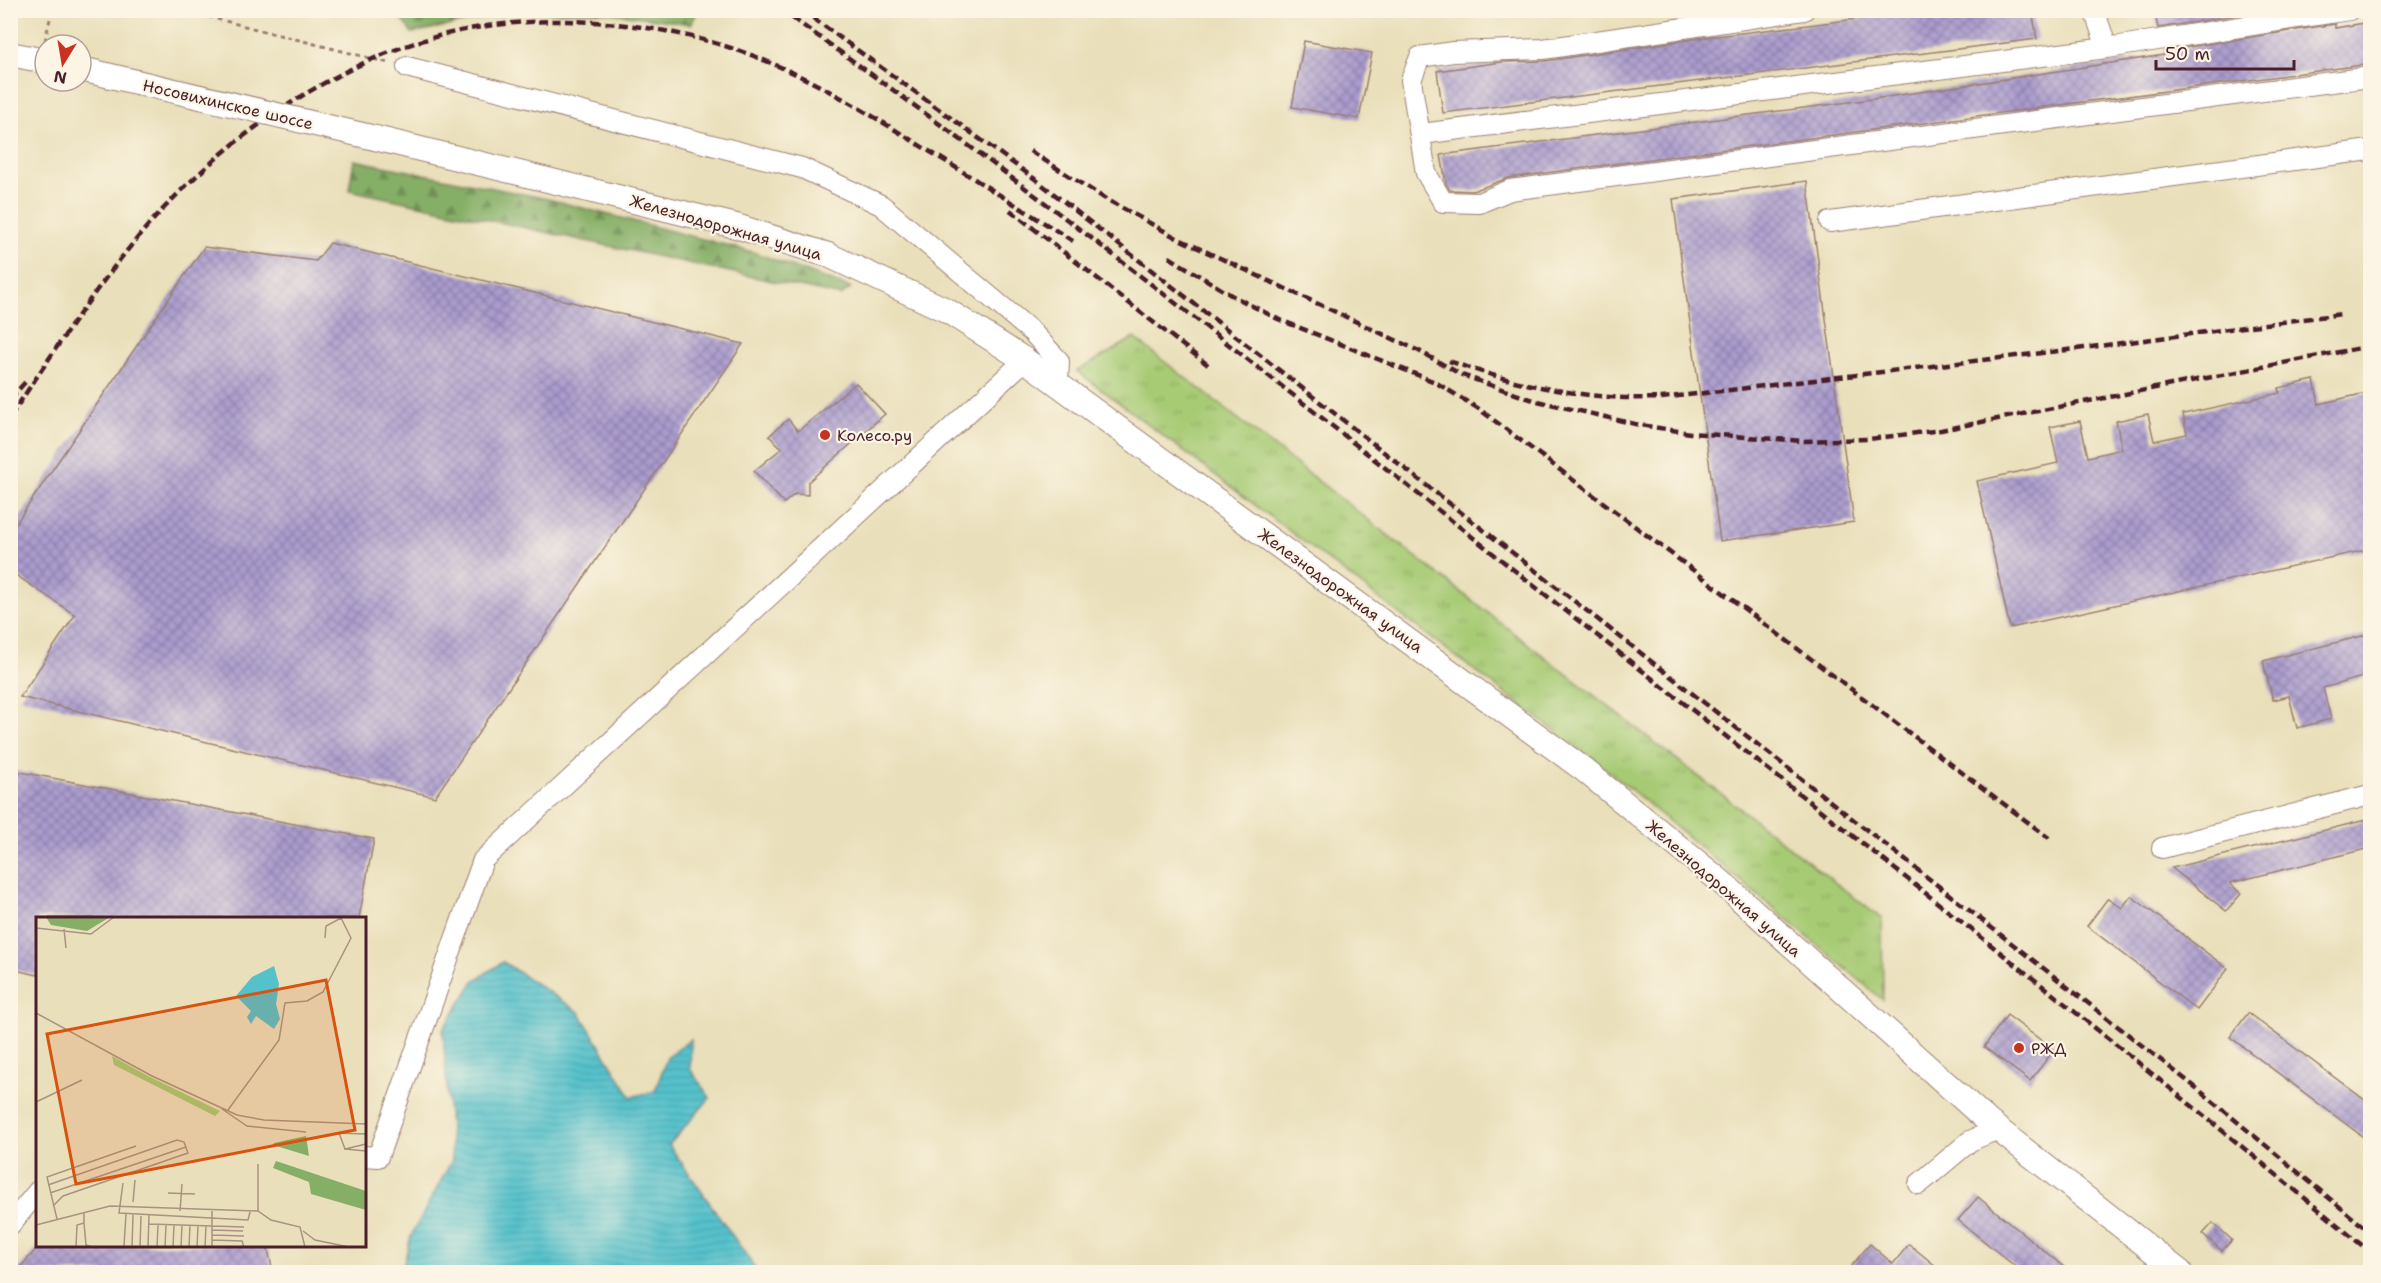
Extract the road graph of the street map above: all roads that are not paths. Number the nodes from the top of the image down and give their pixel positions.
1 (1804, 10) edge
2 (2094, 10) edge
3 (2349, 10) edge
4 (2107, 48) junction
5 (10, 54) edge
6 (33, 59) edge
7 (407, 67) road end
8 (93, 72) edge
9 (2370, 77) edge
10 (1421, 134) junction
11 (375, 138) joint
12 (2370, 150) edge
13 (1830, 222) dead end
14 (1025, 360) junction
15 (1058, 382) junction
16 (2370, 795) edge
17 (2162, 848) dead end
18 (1998, 1129) junction
19 (366, 1156) edge
20 (1918, 1184) dead end
21 (36, 1194) edge
22 (10, 1226) edge
23 (2180, 1272) edge

1 - 10 street
2 - 4 street
3 - 4 street
4 - 10 street
5 - 6 main road
7 - 15 street
8 - 11 main road, Носовихинское шоссе, bridge
9 - 10 street
11 - 14 main road, Железнодорожная улица
12 - 13 street
14 - 15 main road, Железнодорожная улица
14 - 19 street
15 - 18 main road, Железнодорожная улица
16 - 17 street
18 - 20 street
18 - 23 main road, Железнодорожная улица
21 - 22 street

